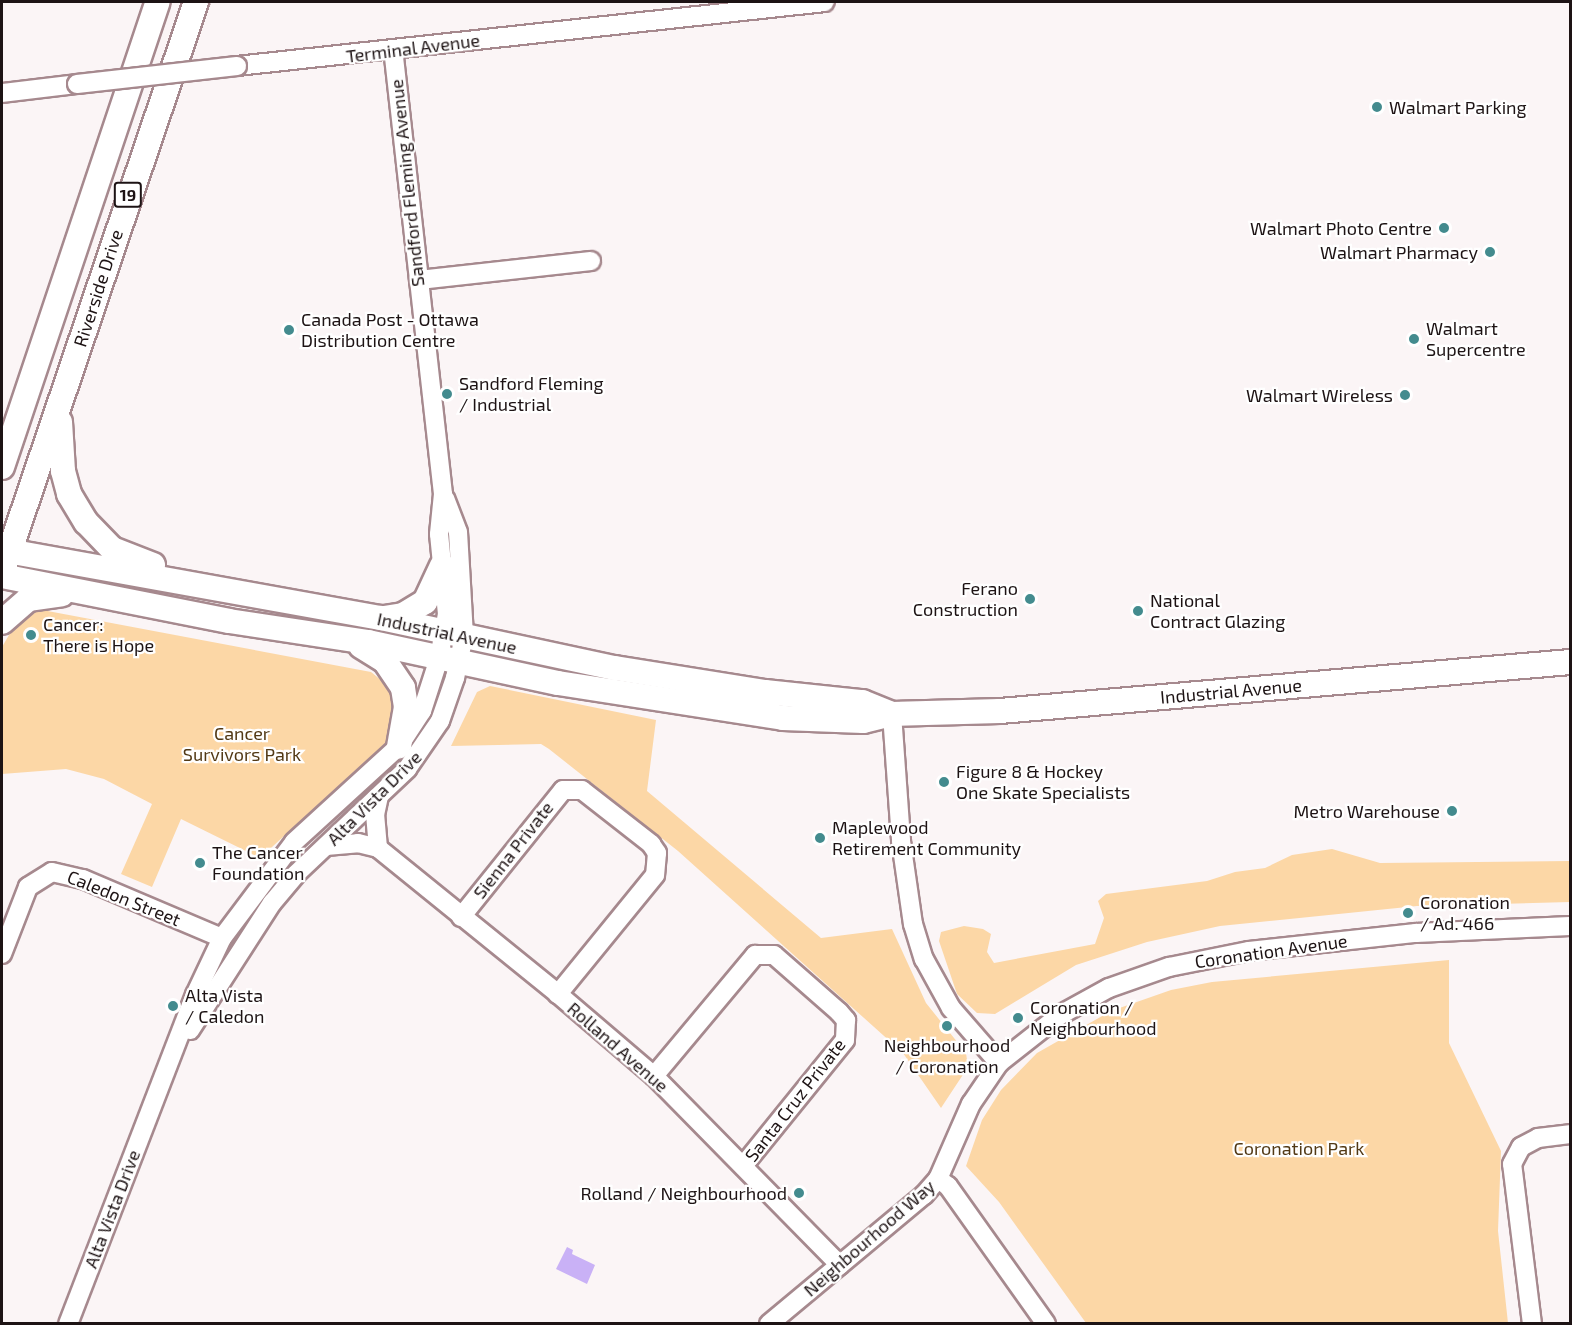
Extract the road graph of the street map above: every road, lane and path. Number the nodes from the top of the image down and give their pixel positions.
1 (158, 2) edge
2 (196, 2) edge
3 (825, 2) edge
4 (393, 50) junction
5 (2, 93) edge
6 (591, 261) dead end
7 (418, 280) junction
8 (64, 390) junction
9 (2, 467) edge
10 (443, 494) junction
11 (5, 550) edge
12 (442, 566) junction
13 (2, 576) edge
14 (219, 587) junction
15 (85, 591) junction
16 (381, 618) junction
17 (2, 622) edge
18 (455, 634) junction
19 (321, 635) junction
20 (449, 660) junction
21 (1570, 662) edge
22 (892, 714) junction
23 (399, 746) junction
24 (379, 796) junction
25 (326, 846) junction
26 (378, 848) junction
27 (461, 917) junction
28 (1570, 926) edge
29 (222, 938) junction
30 (2, 954) edge
31 (558, 994) junction
32 (171, 1062) junction
33 (999, 1063) junction
34 (654, 1076) junction
35 (1570, 1134) edge
36 (744, 1166) junction
37 (938, 1179) junction
38 (840, 1265) junction
39 (778, 1321) edge
40 (68, 1323) edge
41 (1046, 1323) edge
42 (1532, 1323) edge

1 - 9 main road, Riverside Drive / 19
2 - 8 main road, Riverside Drive / 19
3 - 4 street, Terminal Avenue
4 - 5 street, Terminal Avenue, bridge
4 - 7 street, Sandford Fleming Avenue
6 - 7 street
7 - 10 street, Sandford Fleming Avenue
8 - 11 main road, Riverside Drive / 19
8 - 14 main road
10 - 12 street, Sandford Fleming Avenue
10 - 18 street, Sandford Fleming Avenue
11 - 13 main road, Riverside Drive / 19
11 - 14 main road, Industrial Avenue
12 - 16 main road
12 - 18 street, Sandford Fleming Avenue
13 - 15 main road, Industrial Avenue
14 - 16 main road, Industrial Avenue
15 - 17 main road
15 - 19 main road, Industrial Avenue
16 - 18 main road, Industrial Avenue
18 - 20 street, Alta Vista Drive
18 - 22 main road, Industrial Avenue
19 - 20 main road, Industrial Avenue
19 - 23 main road
20 - 22 main road, Industrial Avenue
20 - 23 street, Alta Vista Drive
20 - 24 street, Alta Vista Drive
21 - 22 main road, Industrial Avenue
22 - 33 street
23 - 29 street, Alta Vista Drive
24 - 25 street, Alta Vista Drive
24 - 26 street
25 - 26 street
25 - 32 street, Alta Vista Drive
26 - 27 street, Rolland Avenue
27 - 31 street, Rolland Avenue
27 - 31 street, Sienna Private
28 - 33 street, Coronation Avenue
29 - 30 street, Caledon Street
29 - 32 street, Alta Vista Drive
31 - 34 street, Rolland Avenue
32 - 40 street, Alta Vista Drive
33 - 37 street, Neighbourhood Way
34 - 36 street, Rolland Avenue
34 - 36 street, Santa Cruz Private
35 - 42 street
36 - 38 street, Rolland Avenue
37 - 38 street, Neighbourhood Way
37 - 41 street
38 - 39 street, Neighbourhood Way

